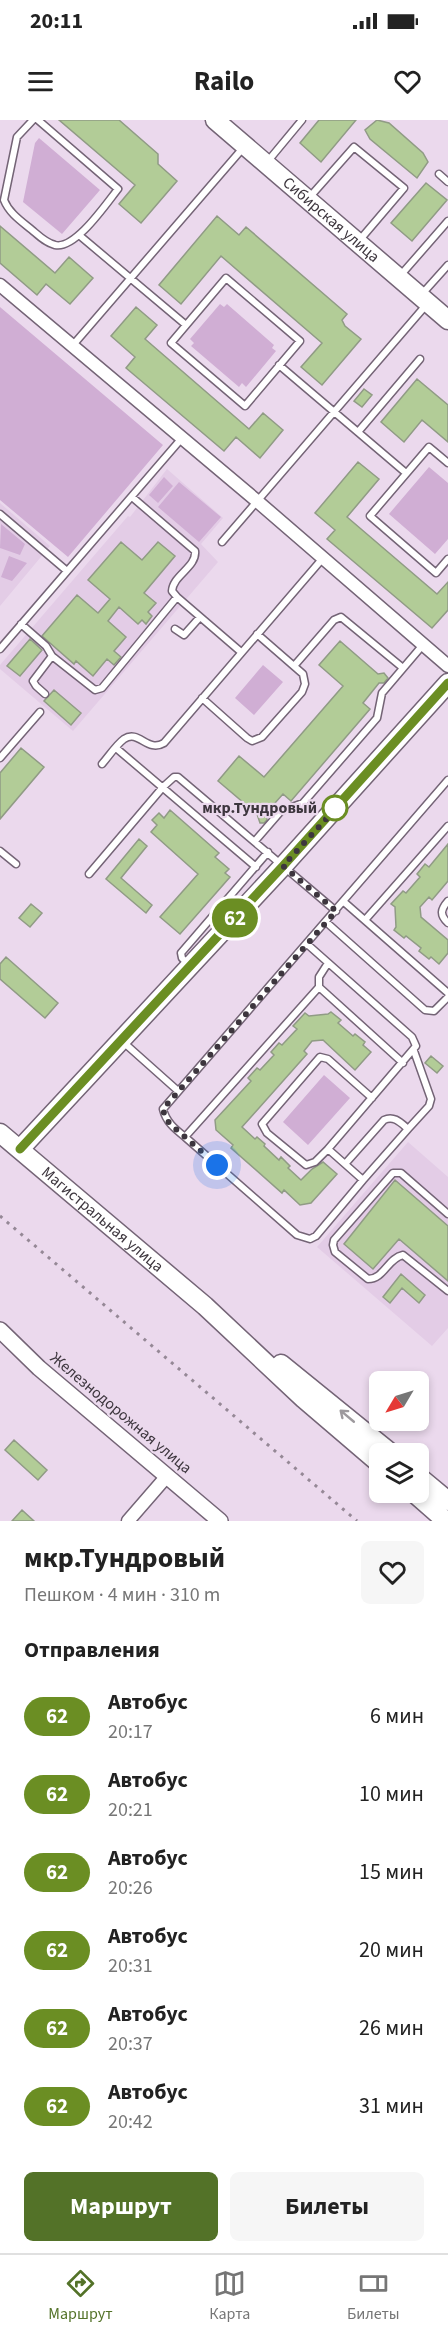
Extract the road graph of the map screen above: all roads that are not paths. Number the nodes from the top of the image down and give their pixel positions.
1 (33, 120) edge
2 (38, 120) edge
3 (215, 120) edge
4 (302, 120) edge
5 (245, 146) junction
6 (266, 163) junction
7 (439, 174) dead end
8 (448, 182) edge
9 (308, 200) junction
10 (448, 221) edge
11 (79, 235) junction
12 (358, 243) junction
13 (448, 265) edge
14 (398, 277) junction
15 (131, 278) junction
16 (0, 285) edge
17 (424, 299) junction
18 (448, 320) edge
19 (186, 326) junction
20 (73, 345) junction
21 (420, 359) dead end
22 (279, 365) junction
23 (334, 412) junction
24 (358, 432) junction
25 (183, 438) junction
26 (448, 463) edge
27 (406, 473) junction
28 (132, 497) junction
29 (257, 501) junction
30 (0, 514) edge
31 (222, 542) dead end
32 (323, 558) junction
33 (448, 559) edge
34 (67, 571) junction
35 (177, 597) junction
36 (201, 617) junction
37 (21, 624) junction
38 (175, 629) dead end
39 (257, 634) junction
40 (422, 646) junction
41 (0, 649) edge
42 (242, 652) junction
43 (52, 656) junction
44 (294, 666) junction
45 (448, 666) edge
46 (403, 668) junction
47 (448, 683) edge
48 (45, 694) dead end
49 (202, 698) junction
50 (40, 712) dead end
51 (117, 748) junction
52 (0, 758) edge
53 (102, 764) dead end
54 (448, 780) edge
55 (163, 787) junction
56 (448, 826) edge
57 (255, 841) junction
58 (0, 851) edge
59 (268, 852) junction
60 (16, 864) dead end
61 (283, 866) junction
62 (256, 867) junction
63 (89, 874) dead end
64 (448, 900) edge
65 (344, 902) junction
66 (336, 911) junction
67 (365, 920) junction
68 (326, 922) junction
69 (448, 923) edge
70 (307, 944) junction
71 (328, 963) junction
72 (190, 967) junction
73 (319, 987) junction
74 (448, 993) edge
75 (448, 998) edge
76 (122, 1041) junction
77 (414, 1051) junction
78 (403, 1063) junction
79 (177, 1090) junction
80 (372, 1098) junction
81 (408, 1129) junction
82 (0, 1133) edge
83 (185, 1137) junction
84 (20, 1149) junction
85 (328, 1149) junction
86 (345, 1164) junction
87 (363, 1180) junction
88 (448, 1214) edge
89 (448, 1291) edge
90 (205, 1306) junction
91 (0, 1330) edge
92 (350, 1439) junction
93 (379, 1443) edge
94 (369, 1455) edge
95 (369, 1458) edge
96 (166, 1476) junction
97 (429, 1485) edge
98 (448, 1501) edge
99 (415, 1503) edge
100 (426, 1503) edge
101 (128, 1521) edge
102 (220, 1521) edge
103 (435, 1521) edge
104 (446, 1521) edge

1 - 11 lane
2 - 11 lane
3 - 5 main road, Сибирская улица
4 - 6 lane
5 - 6 main road, Сибирская улица
5 - 15 lane
6 - 9 main road, Сибирская улица
7 - 8 lane
9 - 12 main road, Сибирская улица
9 - 12 lane
10 - 14 lane
11 - 15 lane
12 - 14 main road, Сибирская улица
13 - 17 lane
14 - 17 main road, Сибирская улица
15 - 19 lane
15 - 20 lane
16 - 20 street
17 - 18 main road, Сибирская улица
17 - 23 lane
19 - 22 lane
19 - 22 lane
20 - 25 street
21 - 24 lane
22 - 23 lane
23 - 24 lane
23 - 29 lane
24 - 27 lane
25 - 28 lane
25 - 29 street
26 - 27 lane
27 - 33 lane
28 - 34 lane
28 - 35 lane
29 - 31 lane
29 - 32 street
30 - 34 lane
32 - 39 lane
32 - 40 street
34 - 37 lane
35 - 36 lane
35 - 43 lane
36 - 38 lane
36 - 42 lane
37 - 41 lane
37 - 43 lane
39 - 42 lane
39 - 44 lane
40 - 45 street
40 - 46 lane
42 - 49 lane
43 - 48 lane
44 - 46 lane
44 - 49 lane
46 - 57 lane
47 - 61 main road
49 - 51 lane
50 - 52 lane
51 - 53 lane
51 - 55 lane
54 - 65 lane
55 - 57 lane
55 - 62 lane
55 - 63 lane
56 - 67 lane
57 - 59 lane
58 - 60 lane
59 - 61 lane
59 - 62 lane
61 - 66 lane
61 - 72 main road
62 - 72 lane
64 - 69 lane
65 - 66 lane
65 - 67 lane
66 - 68 lane
67 - 74 lane
68 - 70 lane
68 - 75 lane
70 - 71 lane
70 - 79 lane
71 - 73 lane
71 - 77 lane
72 - 76 main road
73 - 78 lane
73 - 83 lane
76 - 79 lane
76 - 84 main road
77 - 78 lane
77 - 81 lane
78 - 80 lane
79 - 83 lane
80 - 85 lane
80 - 85 lane
81 - 86 lane
81 - 87 lane
82 - 84 main road, Магистральная улица
83 - 87 lane
84 - 90 main road, Магистральная улица
85 - 86 lane
86 - 87 lane
88 - 89 lane
90 - 92 main road, Магистральная улица
93 -> 90 main road, Магистральная улица
91 - 96 street, Железнодорожная улица
92 - 94 main road, Магистральная улица
92 - 95 main road
96 - 101 street
96 - 102 street, Железнодорожная улица
97 - 98 main road
99 - 103 main road
100 - 104 main road

